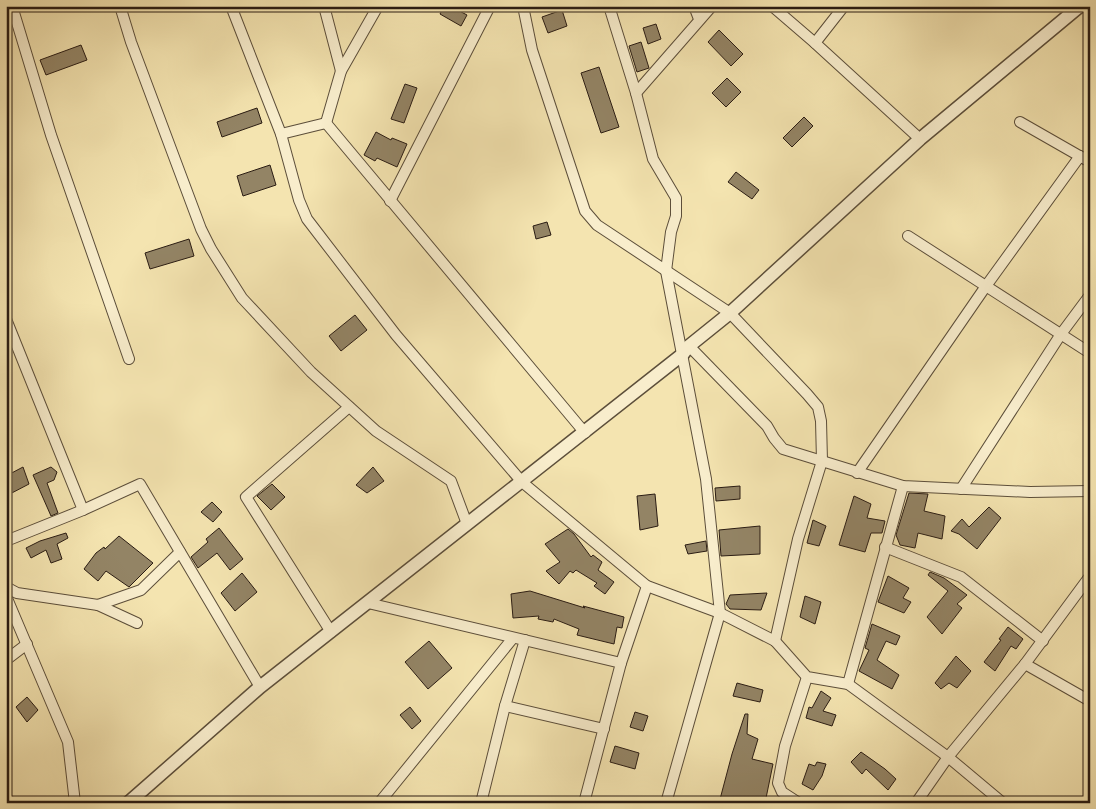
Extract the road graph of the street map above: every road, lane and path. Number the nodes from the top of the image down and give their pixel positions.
1 (12, 6) edge
2 (120, 6) edge
3 (231, 6) edge
4 (324, 6) edge
5 (378, 6) edge
6 (523, 6) edge
7 (609, 6) edge
8 (694, 6) edge
9 (712, 6) edge
10 (772, 6) edge
11 (844, 6) edge
12 (1080, 6) edge
13 (487, 8) edge
14 (699, 19) junction
15 (815, 43) junction
16 (341, 71) junction
17 (636, 93) junction
18 (1020, 122) dead end
19 (326, 123) junction
20 (280, 134) junction
21 (920, 138) junction
22 (1080, 156) junction
23 (1090, 162) edge
24 (390, 201) junction
25 (908, 236) dead end
26 (666, 271) junction
27 (986, 286) junction
28 (1090, 295) edge
29 (730, 313) junction
30 (6, 319) edge
31 (1061, 334) junction
32 (686, 350) junction
33 (1090, 353) edge
34 (129, 359) dead end
35 (349, 407) junction
36 (585, 433) junction
37 (822, 461) junction
38 (857, 473) junction
39 (522, 482) junction
40 (903, 486) junction
41 (960, 489) junction
42 (1090, 491) edge
43 (83, 510) junction
44 (467, 524) junction
45 (6, 541) edge
46 (885, 547) junction
47 (180, 552) junction
48 (1090, 576) edge
49 (647, 586) junction
50 (6, 587) edge
51 (6, 596) edge
52 (368, 603) junction
53 (98, 605) junction
54 (720, 613) junction
55 (137, 623) dead end
56 (331, 632) junction
57 (513, 638) junction
58 (525, 640) junction
59 (775, 641) junction
60 (1043, 641) junction
61 (27, 644) junction
62 (6, 660) edge
63 (621, 663) junction
64 (1025, 664) junction
65 (807, 677) junction
66 (848, 684) junction
67 (260, 686) junction
68 (1090, 701) edge
69 (505, 706) junction
70 (604, 729) junction
71 (948, 757) junction
72 (6, 798) edge
73 (11, 803) edge
74 (75, 803) edge
75 (128, 803) edge
76 (379, 803) edge
77 (481, 803) edge
78 (584, 803) edge
79 (666, 803) edge
80 (799, 803) edge
81 (916, 803) edge
82 (1003, 803) edge

1 - 34 street
2 - 35 street
3 - 20 street
4 - 16 street
5 - 16 street
6 - 26 street
7 - 17 street
8 - 14 street
9 - 14 street
10 - 15 street
11 - 15 street
12 - 21 street
13 - 24 street
14 - 17 street
15 - 21 street
16 - 19 street
17 - 26 street
18 - 22 street
19 - 20 street
19 - 24 street
20 - 39 street
21 - 29 street
22 - 23 street
22 - 27 street
24 - 36 street
25 - 27 street
26 - 29 street
26 - 32 street
27 - 31 street
27 - 38 street
28 - 31 street
29 - 32 street
29 - 37 street
30 - 43 street
31 - 33 street
31 - 41 street
32 - 36 street
32 - 37 street
32 - 54 street
35 - 44 street
35 - 56 street
36 - 39 street
37 - 38 street
37 - 59 street
38 - 40 street
39 - 44 street
39 - 49 street
40 - 41 street
40 - 46 street
41 - 42 street
43 - 45 street
43 - 47 street
44 - 52 street
46 - 60 street
46 - 66 street
47 - 53 street
47 - 67 street
48 - 60 street
49 - 54 street
49 - 63 street
50 - 53 street
51 - 61 street
52 - 56 street
52 - 57 street
53 - 55 street
54 - 59 street
54 - 79 street
56 - 67 street
57 - 58 street
57 - 76 street
58 - 63 street
58 - 69 street
59 - 65 street
60 - 64 street
61 - 62 street
61 - 74 street
63 - 70 street
64 - 68 street
64 - 71 street
65 - 66 street
65 - 80 street
66 - 71 street
67 - 75 street
69 - 70 street
69 - 77 street
70 - 78 street
71 - 81 street
71 - 82 street
72 - 73 street

